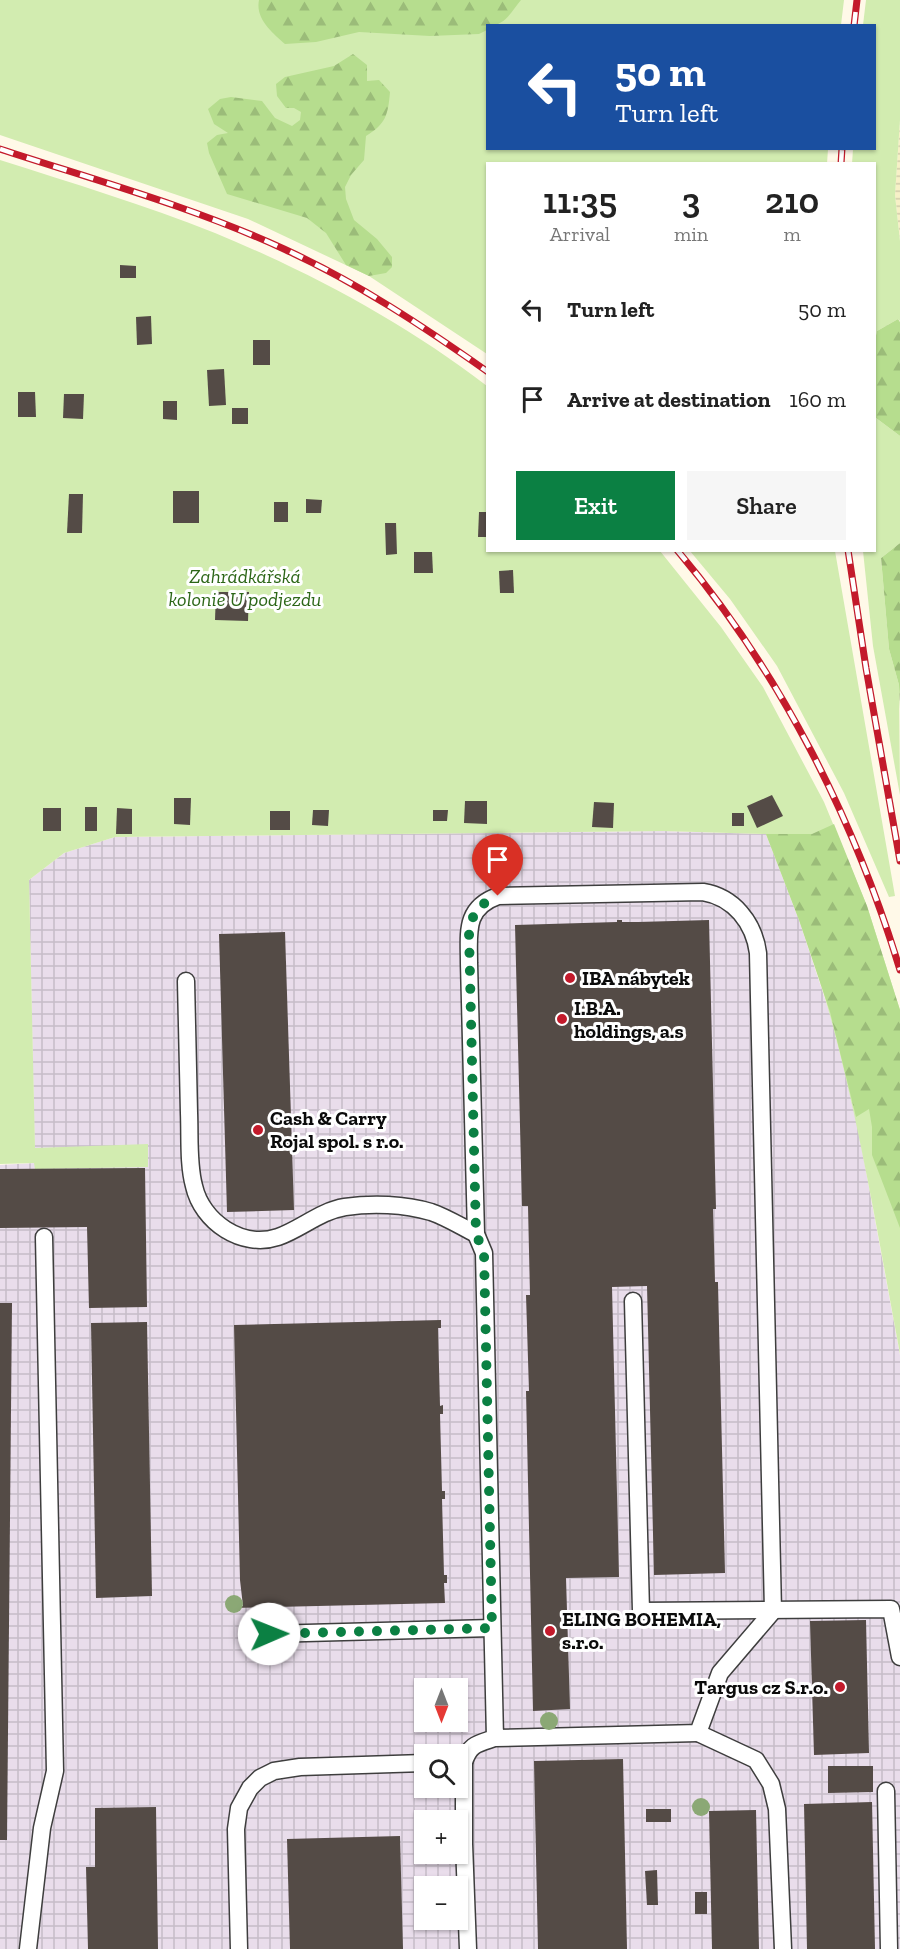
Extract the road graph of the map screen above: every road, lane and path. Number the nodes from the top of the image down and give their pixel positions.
1 (186, 981) dead end
2 (476, 1234) junction
3 (44, 1237) dead end
4 (633, 1301) dead end
5 (774, 1611) junction
6 (492, 1628) junction
7 (269, 1634) dead end
8 (900, 1657) edge
9 (698, 1733) junction
10 (495, 1738) junction
11 (468, 1750) edge
12 (414, 1764) edge
13 (886, 1791) dead end
14 (462, 1798) edge
15 (28, 1949) edge
16 (239, 1949) edge
17 (468, 1949) edge
18 (783, 1949) edge
19 (889, 1949) edge

1 - 2 lane
2 - 5 lane
2 - 6 lane
3 - 15 lane
4 - 5 lane
5 - 8 lane
5 - 9 lane
6 - 7 lane
6 - 10 lane
9 - 10 lane
9 - 18 lane
10 - 11 lane
12 - 16 lane
13 - 19 lane
14 - 17 lane

